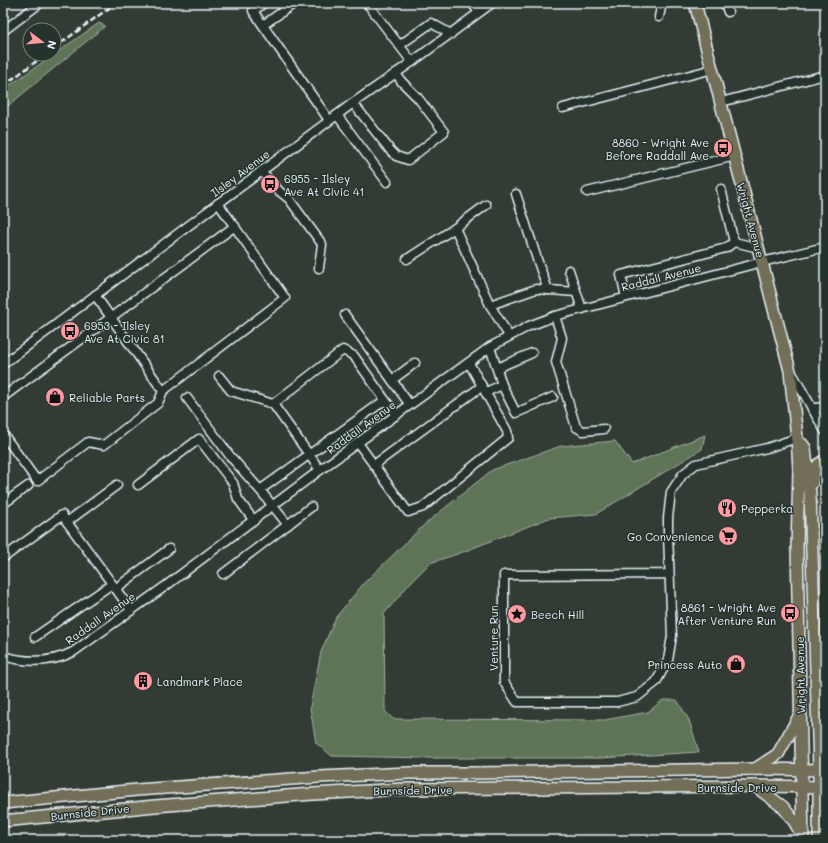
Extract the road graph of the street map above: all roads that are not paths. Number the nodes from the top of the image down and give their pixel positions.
1 (40, 3) edge
2 (264, 3) edge
3 (295, 3) edge
4 (367, 3) edge
5 (472, 3) edge
6 (492, 3) edge
7 (662, 3) edge
8 (695, 3) edge
9 (725, 3) edge
10 (479, 12) junction
11 (728, 12) dead end
12 (659, 17) dead end
13 (263, 25) junction
14 (3, 31) edge
15 (451, 34) junction
16 (400, 45) junction
17 (412, 62) junction
18 (712, 69) junction
19 (396, 72) junction
20 (825, 75) edge
21 (721, 102) junction
22 (353, 103) junction
23 (563, 108) dead end
24 (337, 115) junction
25 (330, 120) junction
26 (735, 156) junction
27 (261, 171) junction
28 (387, 182) dead end
29 (721, 189) dead end
30 (587, 192) dead end
31 (516, 194) dead end
32 (218, 203) junction
33 (486, 205) dead end
34 (235, 226) junction
35 (454, 228) junction
36 (734, 242) junction
37 (825, 247) edge
38 (759, 248) junction
39 (407, 259) dead end
40 (762, 262) junction
41 (318, 268) dead end
42 (569, 270) dead end
43 (548, 290) junction
44 (576, 292) junction
45 (94, 295) junction
46 (626, 297) junction
47 (490, 305) junction
48 (582, 309) junction
49 (345, 315) dead end
50 (555, 316) junction
51 (110, 318) junction
52 (509, 336) junction
53 (490, 347) junction
54 (532, 353) dead end
55 (415, 363) dead end
56 (469, 363) junction
57 (3, 364) edge
58 (497, 368) junction
59 (790, 371) junction
60 (219, 376) dead end
61 (392, 380) junction
62 (502, 385) junction
63 (484, 389) junction
64 (163, 391) junction
65 (3, 397) edge
66 (553, 397) dead end
67 (187, 398) dead end
68 (385, 400) junction
69 (273, 404) junction
70 (410, 405) junction
71 (812, 409) junction
72 (825, 411) edge
73 (397, 415) junction
74 (604, 429) dead end
75 (825, 431) edge
76 (3, 434) edge
77 (798, 438) junction
78 (358, 443) junction
79 (309, 454) junction
80 (825, 461) edge
81 (374, 464) junction
82 (320, 470) junction
83 (117, 485) dead end
84 (138, 485) dead end
85 (28, 486) dead end
86 (260, 490) junction
87 (810, 493) junction
88 (3, 504) edge
89 (273, 506) junction
90 (311, 507) dead end
91 (254, 521) junction
92 (67, 522) junction
93 (288, 525) junction
94 (797, 548) junction
95 (169, 549) dead end
96 (3, 558) edge
97 (813, 565) junction
98 (223, 574) dead end
99 (669, 574) junction
100 (114, 586) junction
101 (131, 610) junction
102 (35, 637) dead end
103 (3, 656) edge
104 (801, 713) junction
105 (818, 724) junction
106 (825, 740) edge
107 (755, 769) junction
108 (803, 770) junction
109 (822, 770) edge
110 (755, 786) junction
111 (803, 786) junction
112 (822, 787) edge
113 (3, 803) edge
114 (3, 821) edge
115 (825, 827) edge
116 (804, 840) edge
117 (819, 840) edge

1 - 14 street
2 - 13 street
3 - 13 street
4 - 16 street
5 - 10 street
6 - 10 street, Ilsley Avenue
7 - 12 street
8 - 18 main road, Wright Avenue
9 - 11 street
10 - 15 street, Ilsley Avenue
13 - 25 street
15 - 16 street
15 - 17 street, Ilsley Avenue
16 - 17 street
17 - 19 street, Ilsley Avenue
18 - 21 main road, Wright Avenue
18 - 23 street
19 - 22 street, Ilsley Avenue
19 - 22 street
20 - 21 street
21 - 26 main road, Wright Avenue
22 - 24 street, Ilsley Avenue
24 - 25 street, Ilsley Avenue
24 - 28 street
25 - 27 street, Ilsley Avenue
26 - 30 street
26 - 38 main road, Wright Avenue
27 - 32 street, Ilsley Avenue
27 - 41 street
29 - 36 street
31 - 43 street
32 - 34 street
32 - 45 street, Ilsley Avenue
33 - 35 street
34 - 51 street
34 - 64 street
35 - 39 street
35 - 47 street
36 - 38 street
36 - 46 street
37 - 40 street, Raddall Avenue
38 - 40 main road, Wright Avenue
40 - 46 street, Raddall Avenue
40 - 59 main road, Wright Avenue
42 - 44 street
43 - 44 street
43 - 47 street
44 - 48 street
45 - 51 street
45 - 57 street, Ilsley Avenue
46 - 48 street, Raddall Avenue
47 - 52 street
48 - 50 street, Raddall Avenue
49 - 61 street
50 - 52 street, Raddall Avenue
50 - 74 street
51 - 64 street
51 - 65 street
52 - 53 street, Raddall Avenue
53 - 56 street, Raddall Avenue
53 - 58 street
54 - 58 street
55 - 61 street
56 - 63 street
56 - 70 street, Raddall Avenue
58 - 62 street
59 - 71 street
59 - 77 main road, Wright Avenue
60 - 69 street
61 - 70 street
62 - 63 street
62 - 66 street
63 - 81 street
63 - 81 street
64 - 76 street
67 - 86 street
68 - 69 street
68 - 73 street
68 - 79 street
69 - 79 street
70 - 73 street, Raddall Avenue
71 - 72 street
71 - 75 street
73 - 78 street, Raddall Avenue
77 - 87 main road, Wright Avenue
77 - 94 main road, Wright Avenue
77 - 99 street, Venture Run
78 - 81 street
78 - 82 street, Raddall Avenue
79 - 82 street
79 - 86 street
80 - 87 main road
82 - 89 street, Raddall Avenue
83 - 92 street
84 - 91 street
85 - 88 street
86 - 89 street
87 - 97 main road, Wright Avenue
89 - 91 street, Raddall Avenue
89 - 93 street
90 - 93 street
91 - 101 street, Raddall Avenue
92 - 96 street
92 - 100 street
93 - 98 street
94 - 97 main road
94 - 104 main road, Wright Avenue
95 - 100 street
97 - 105 main road, Wright Avenue
99 - 99 street, Venture Run
100 - 101 street
100 - 102 street
101 - 103 street, Raddall Avenue
104 - 107 main road
104 - 108 main road, Wright Avenue
105 - 106 main road
105 - 109 main road, Wright Avenue
107 - 108 main road, Burnside Drive
107 - 113 main road, Burnside Drive
108 - 109 main road, Burnside Drive
108 - 111 main road, Wright Avenue
109 - 112 main road, Wright Avenue
110 - 111 main road, Burnside Drive
110 - 114 main road, Burnside Drive
110 - 116 main road
111 - 112 main road, Burnside Drive
111 - 116 main road, Wright Avenue
112 - 117 main road, Wright Avenue
115 - 117 main road

